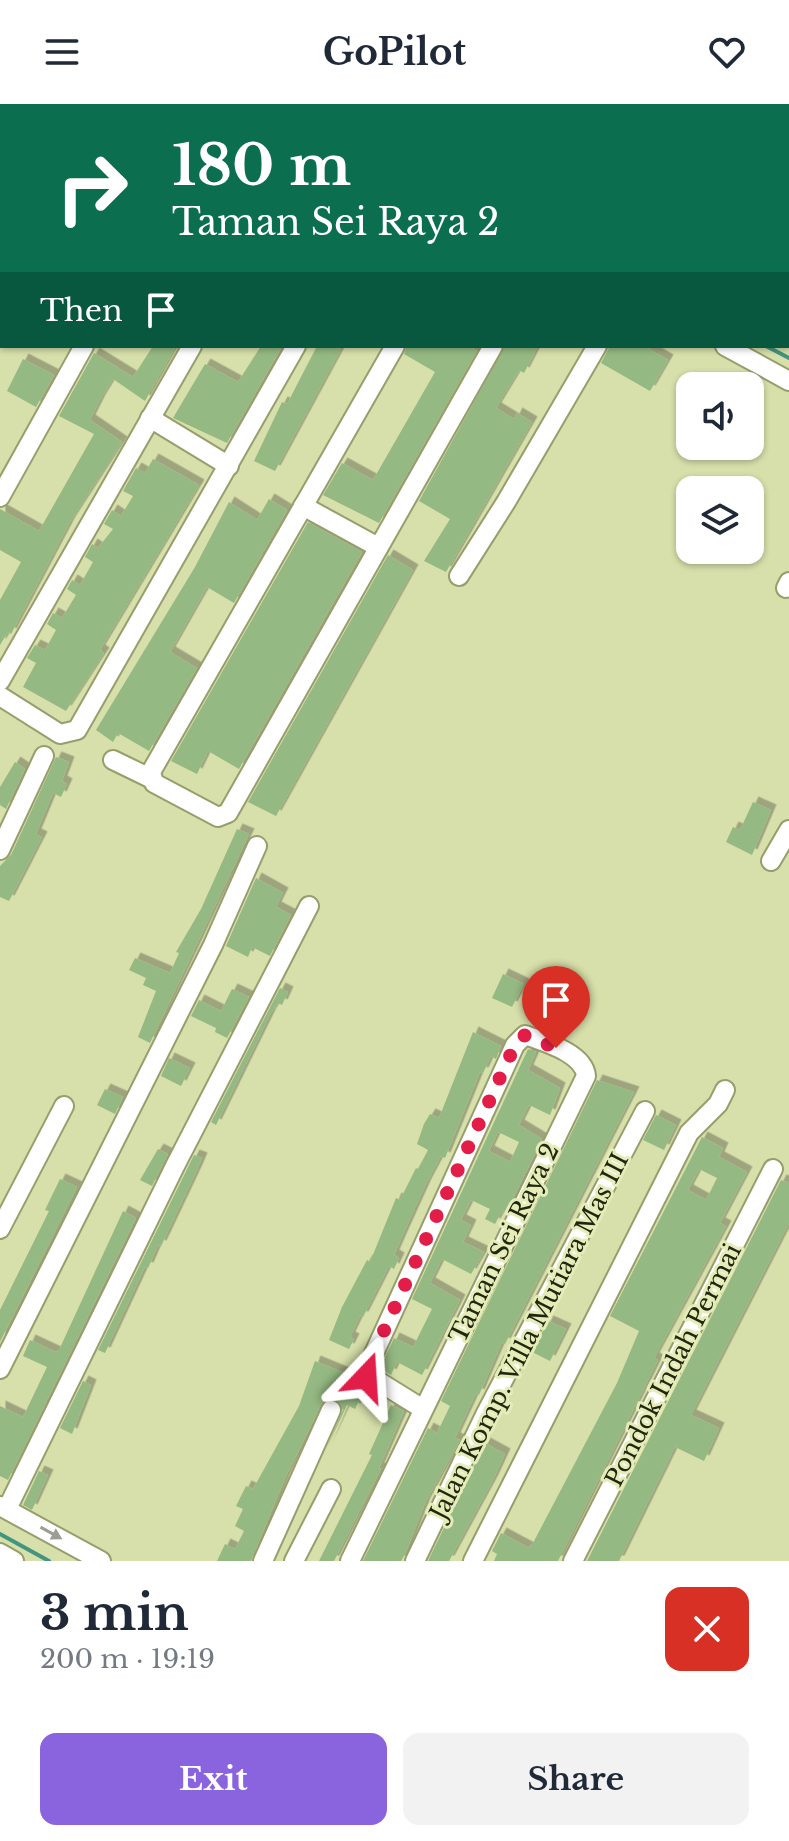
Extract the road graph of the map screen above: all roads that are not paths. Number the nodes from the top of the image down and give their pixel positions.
1 (83, 348) edge
2 (191, 348) edge
3 (295, 348) edge
4 (394, 348) edge
5 (492, 348) edge
6 (596, 348) edge
7 (729, 348) edge
8 (789, 381) edge
9 (150, 418) junction
10 (229, 466) junction
11 (0, 497) edge
12 (303, 506) junction
13 (378, 547) junction
14 (459, 576) dead end
15 (0, 681) edge
16 (0, 696) edge
17 (44, 756) dead end
18 (113, 760) dead end
19 (150, 778) junction
20 (789, 830) edge
21 (257, 846) dead end
22 (0, 850) edge
23 (771, 861) dead end
24 (309, 906) dead end
25 (725, 1090) dead end
26 (64, 1106) dead end
27 (645, 1111) dead end
28 (773, 1169) dead end
29 (0, 1229) edge
30 (0, 1369) edge
31 (423, 1409) junction
32 (331, 1410) dead end
33 (331, 1489) dead end
34 (3, 1507) edge
35 (101, 1561) edge
36 (263, 1561) edge
37 (294, 1561) edge
38 (350, 1561) edge
39 (415, 1561) edge
40 (473, 1561) edge
41 (573, 1561) edge

1 - 11 street
2 - 9 street
3 - 10 street
4 - 12 street
5 - 13 street
6 - 14 street
7 - 8 street
9 - 10 street
9 - 15 street
10 - 16 street
12 - 13 street
12 - 19 street
13 - 19 street
17 - 22 street
18 - 19 street
20 - 23 street
21 - 30 street
24 - 34 street
25 - 40 street
26 - 29 street
27 - 39 street, Jalan Komp. Villa Mutiara Mas III
28 - 41 street, Pondok Indah Permai
31 - 31 street, Taman Sei Raya 2
31 - 38 street, Taman Sei Raya 2
32 - 36 street
33 - 37 street
34 -> 35 street

